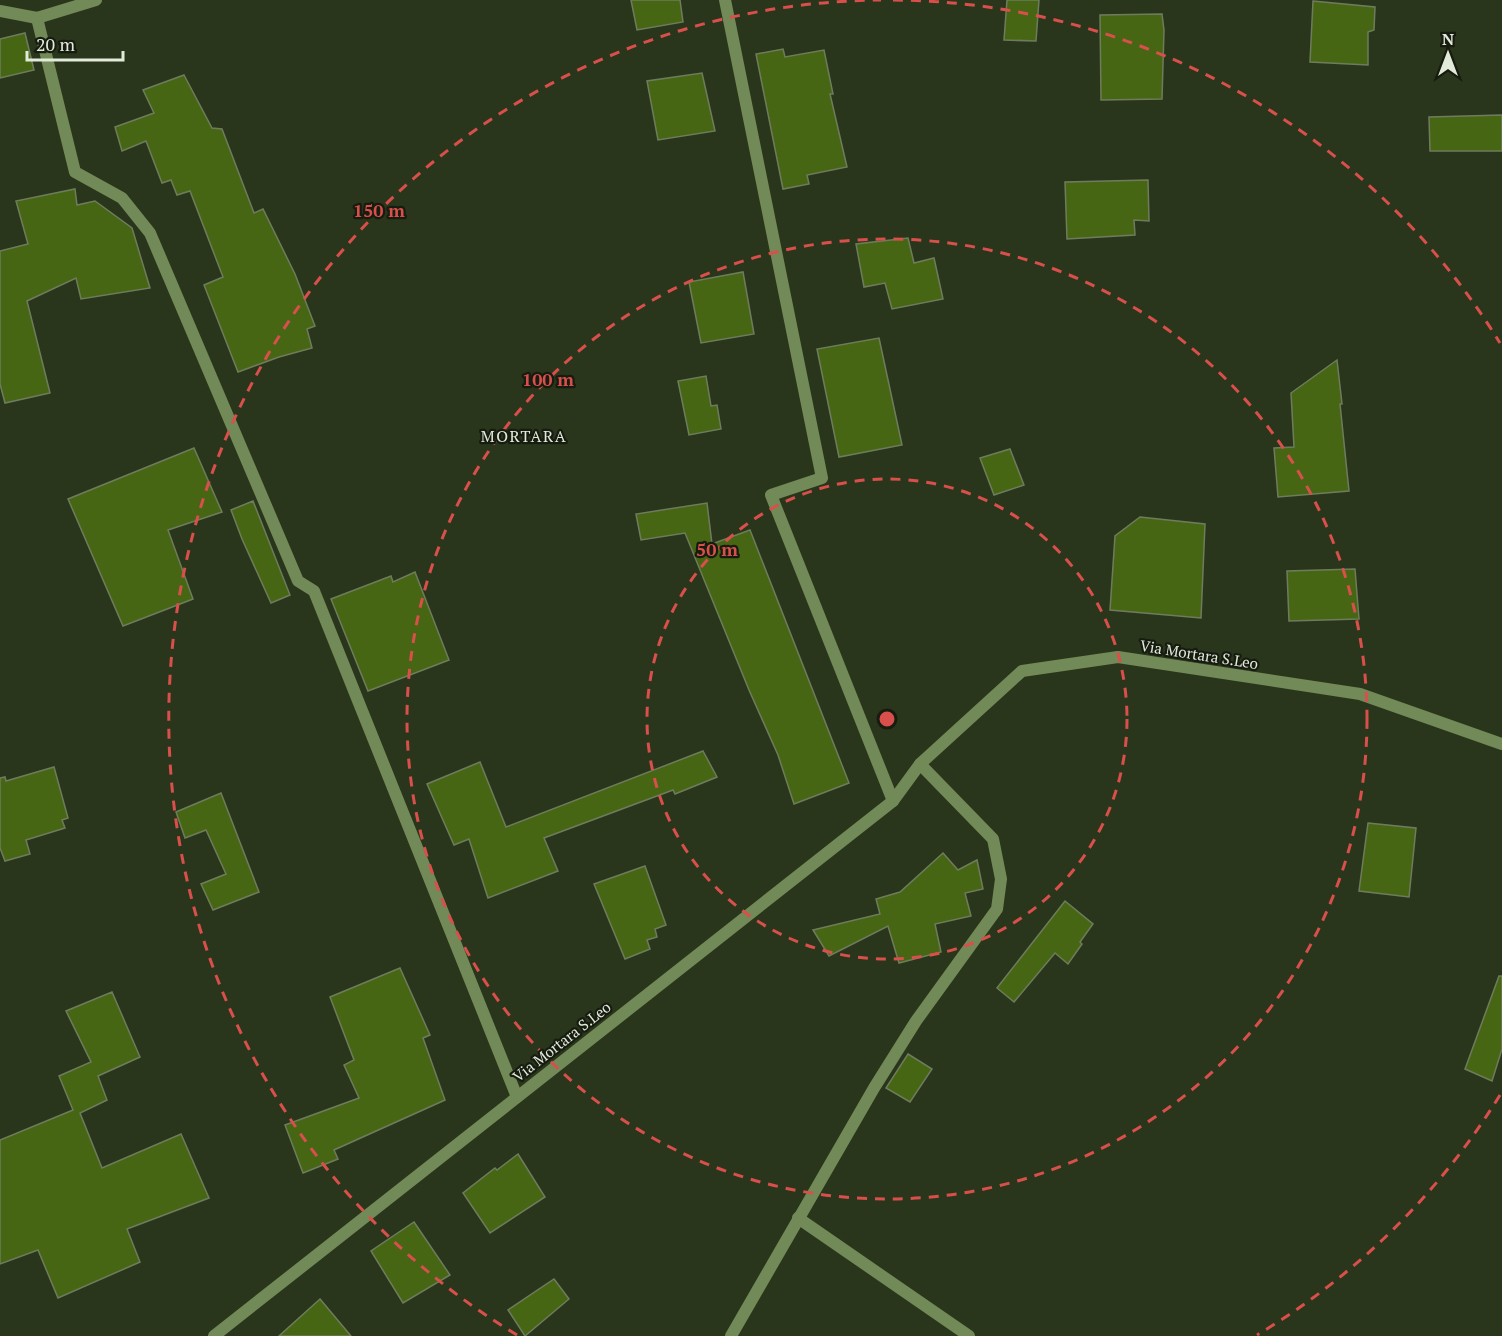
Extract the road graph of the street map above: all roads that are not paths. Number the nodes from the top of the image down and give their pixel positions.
1 (96, 0) edge
2 (725, 0) edge
3 (0, 11) edge
4 (37, 18) junction
5 (1502, 744) edge
6 (920, 764) junction
7 (893, 801) junction
8 (517, 1097) junction
9 (798, 1218) junction
10 (214, 1336) edge
11 (731, 1336) edge
12 (969, 1336) edge

1 - 4 street
2 - 7 street
3 - 4 street
4 - 8 street
5 - 6 street, Via Mortara S.Leo
6 - 7 street, Via Mortara S.Leo
6 - 9 street
7 - 8 street, Via Mortara S.Leo
8 - 10 street, Via Mortara S.Leo
9 - 11 street
9 - 12 street

